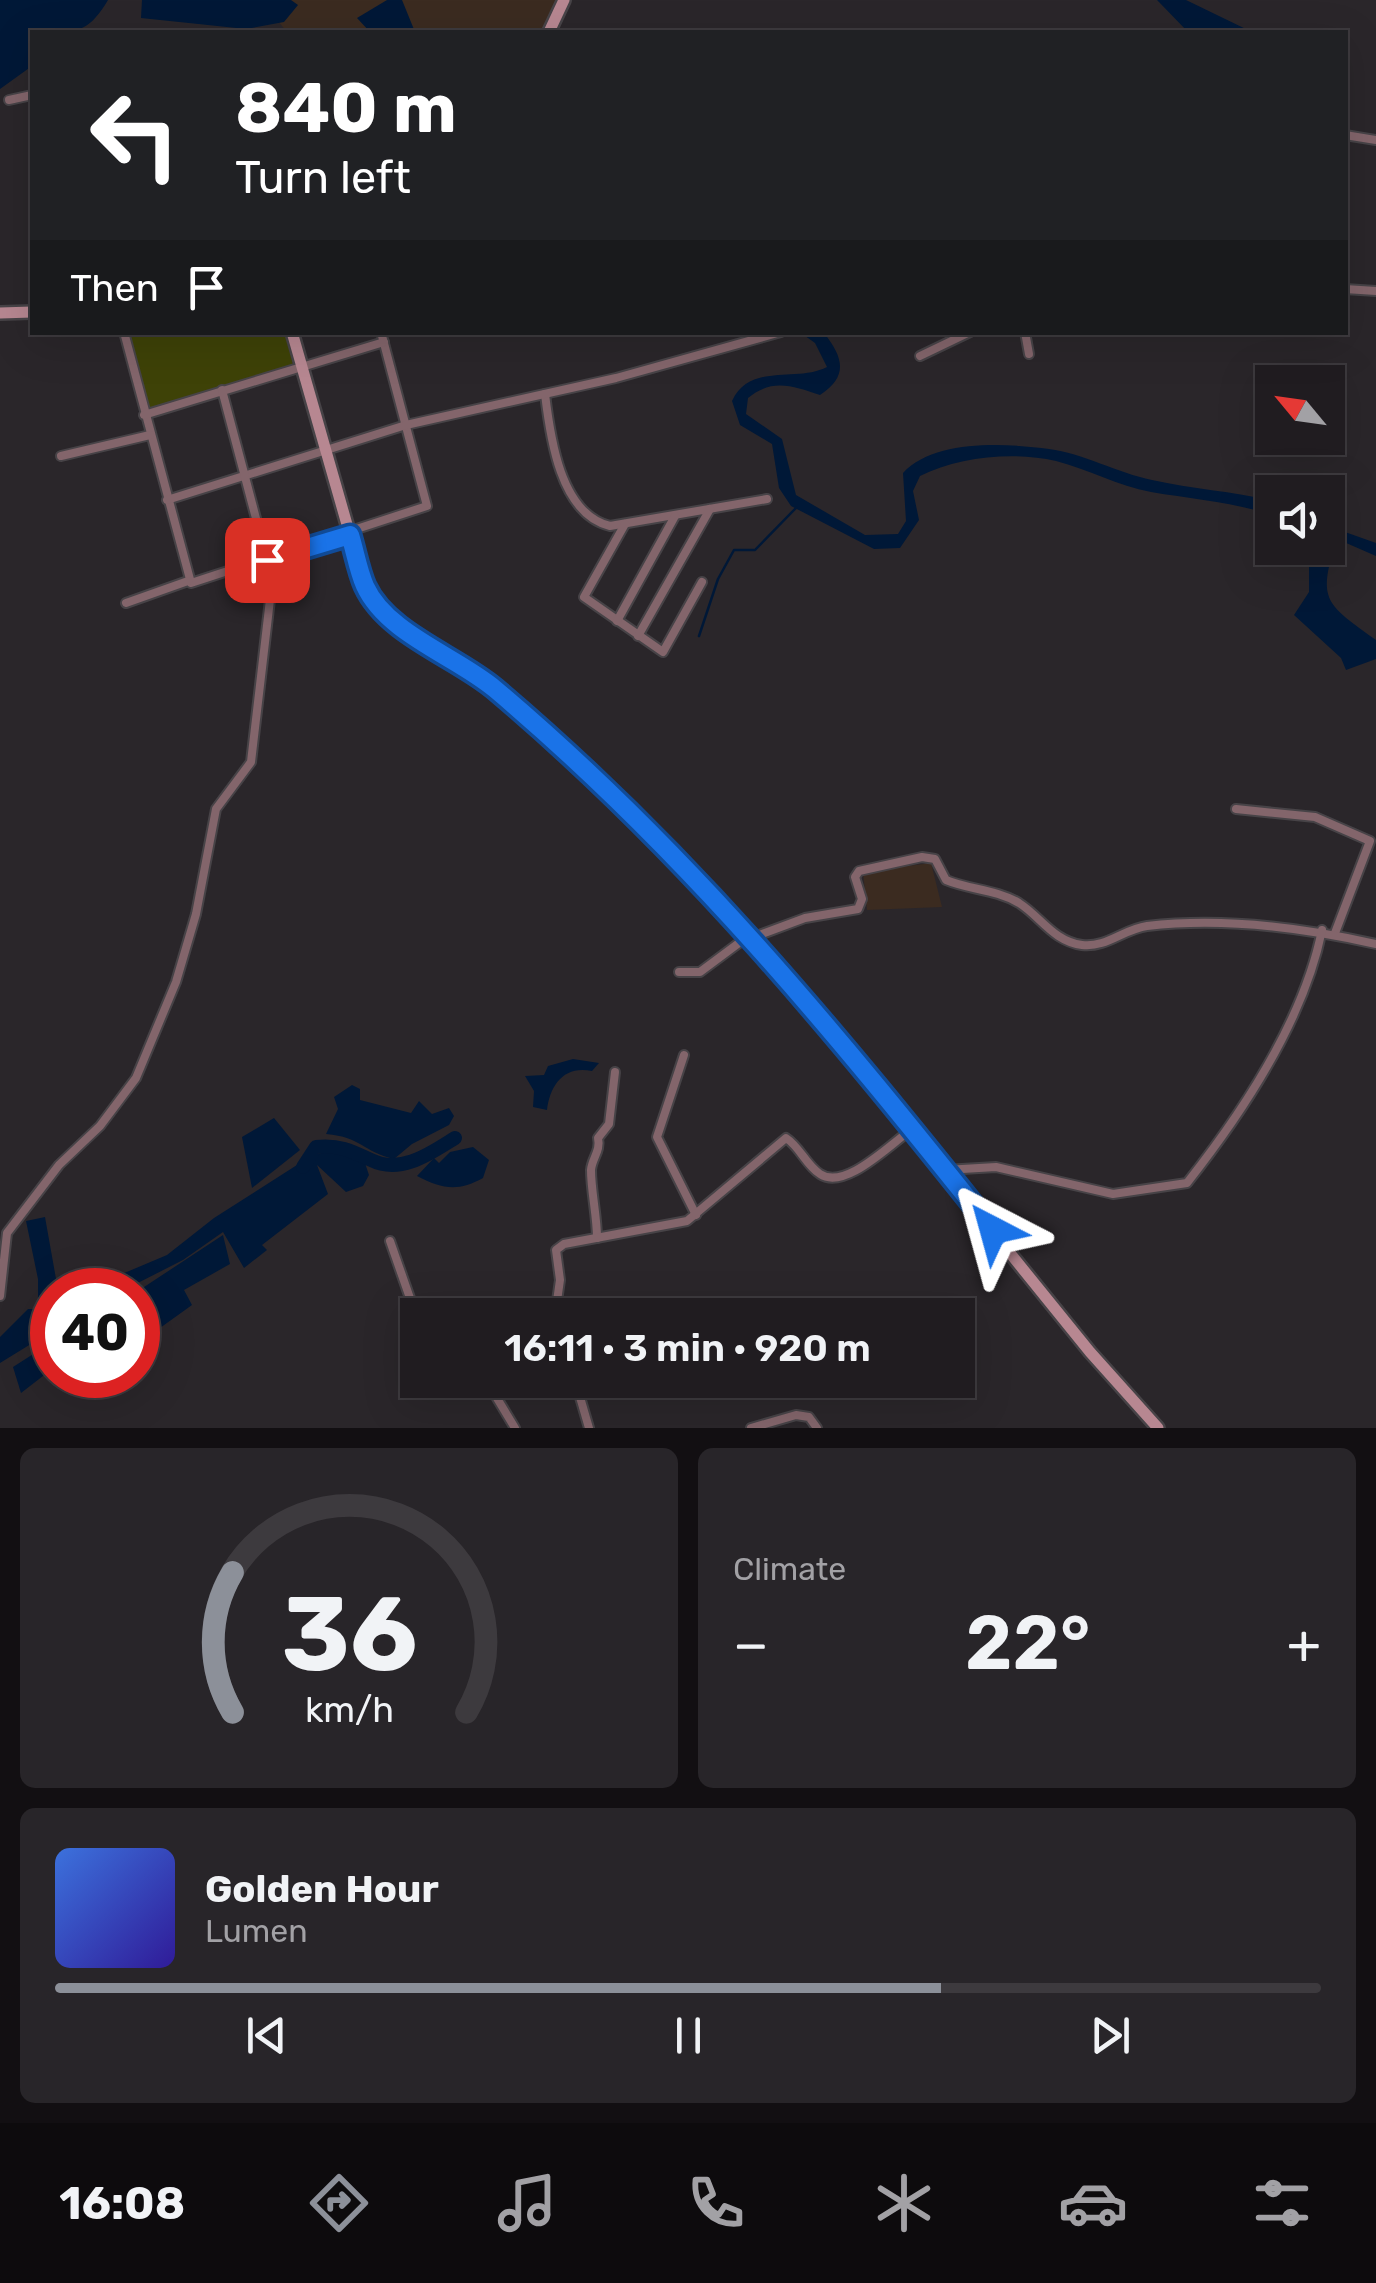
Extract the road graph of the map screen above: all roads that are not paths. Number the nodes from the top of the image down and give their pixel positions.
1 (564, 0) edge
2 (550, 30) edge
3 (30, 95) edge
4 (9, 100) dead end
5 (1348, 135) edge
6 (1376, 140) edge
7 (1348, 289) edge
8 (1376, 291) edge
9 (30, 312) edge
10 (0, 313) edge
11 (125, 335) edge
12 (293, 335) edge
13 (770, 335) edge
14 (942, 335) edge
15 (964, 335) edge
16 (1025, 335) edge
17 (383, 337) edge
18 (944, 344) junction
19 (1028, 354) dead end
20 (920, 356) dead end
21 (302, 367) junction
22 (222, 390) junction
23 (545, 394) junction
24 (144, 415) junction
25 (406, 425) junction
26 (150, 434) junction
27 (328, 450) junction
28 (61, 456) dead end
29 (245, 476) junction
30 (766, 499) dead end
31 (167, 500) junction
32 (710, 510) junction
33 (675, 516) junction
34 (624, 524) junction
35 (350, 535) junction
36 (267, 560) junction
37 (188, 581) junction
38 (702, 582) dead end
39 (126, 603) dead end
40 (616, 621) junction
41 (638, 636) junction
42 (1236, 809) dead end
43 (1322, 930) junction
44 (1335, 933) junction
45 (752, 936) junction
46 (1376, 944) edge
47 (679, 972) dead end
48 (684, 1055) dead end
49 (615, 1072) dead end
50 (911, 1130) junction
51 (944, 1170) junction
52 (696, 1215) junction
53 (597, 1238) junction
54 (390, 1240) dead end
55 (0, 1296) edge
56 (410, 1298) edge
57 (557, 1298) edge
58 (497, 1398) edge
59 (580, 1398) edge
60 (516, 1428) edge
61 (589, 1428) edge
62 (751, 1428) edge
63 (817, 1428) edge
64 (1158, 1428) edge

1 - 2 street
3 - 4 street
5 - 6 street
7 - 8 street
9 - 10 street
11 - 24 street
12 - 21 street
13 - 23 street
14 - 18 street
15 - 18 street
16 - 19 street
17 - 21 street
17 - 25 street
18 - 20 street
21 - 22 street
21 - 27 street
22 - 24 street
22 - 29 street
23 - 25 street
23 - 34 street
24 - 26 street
25 - 27 street
25 - 35 street
26 - 28 street
26 - 31 street
27 - 29 street
27 - 35 street
29 - 31 street
29 - 36 street
30 - 32 street
31 - 37 street
32 - 33 street
32 - 41 street
33 - 34 street
33 - 40 street
34 - 40 street
35 - 36 street
35 - 45 street
36 - 37 street
36 - 55 street
37 - 39 street
38 - 41 street
40 - 41 street
42 - 44 street
43 - 44 street
43 - 45 street
43 - 51 street
44 - 46 street
45 - 47 street
45 - 50 street
48 - 52 street
49 - 53 street
50 - 51 street
50 - 52 street
51 - 64 street
52 - 53 street
53 - 57 street
54 - 56 street
58 - 60 street
59 - 61 street
62 - 63 street

